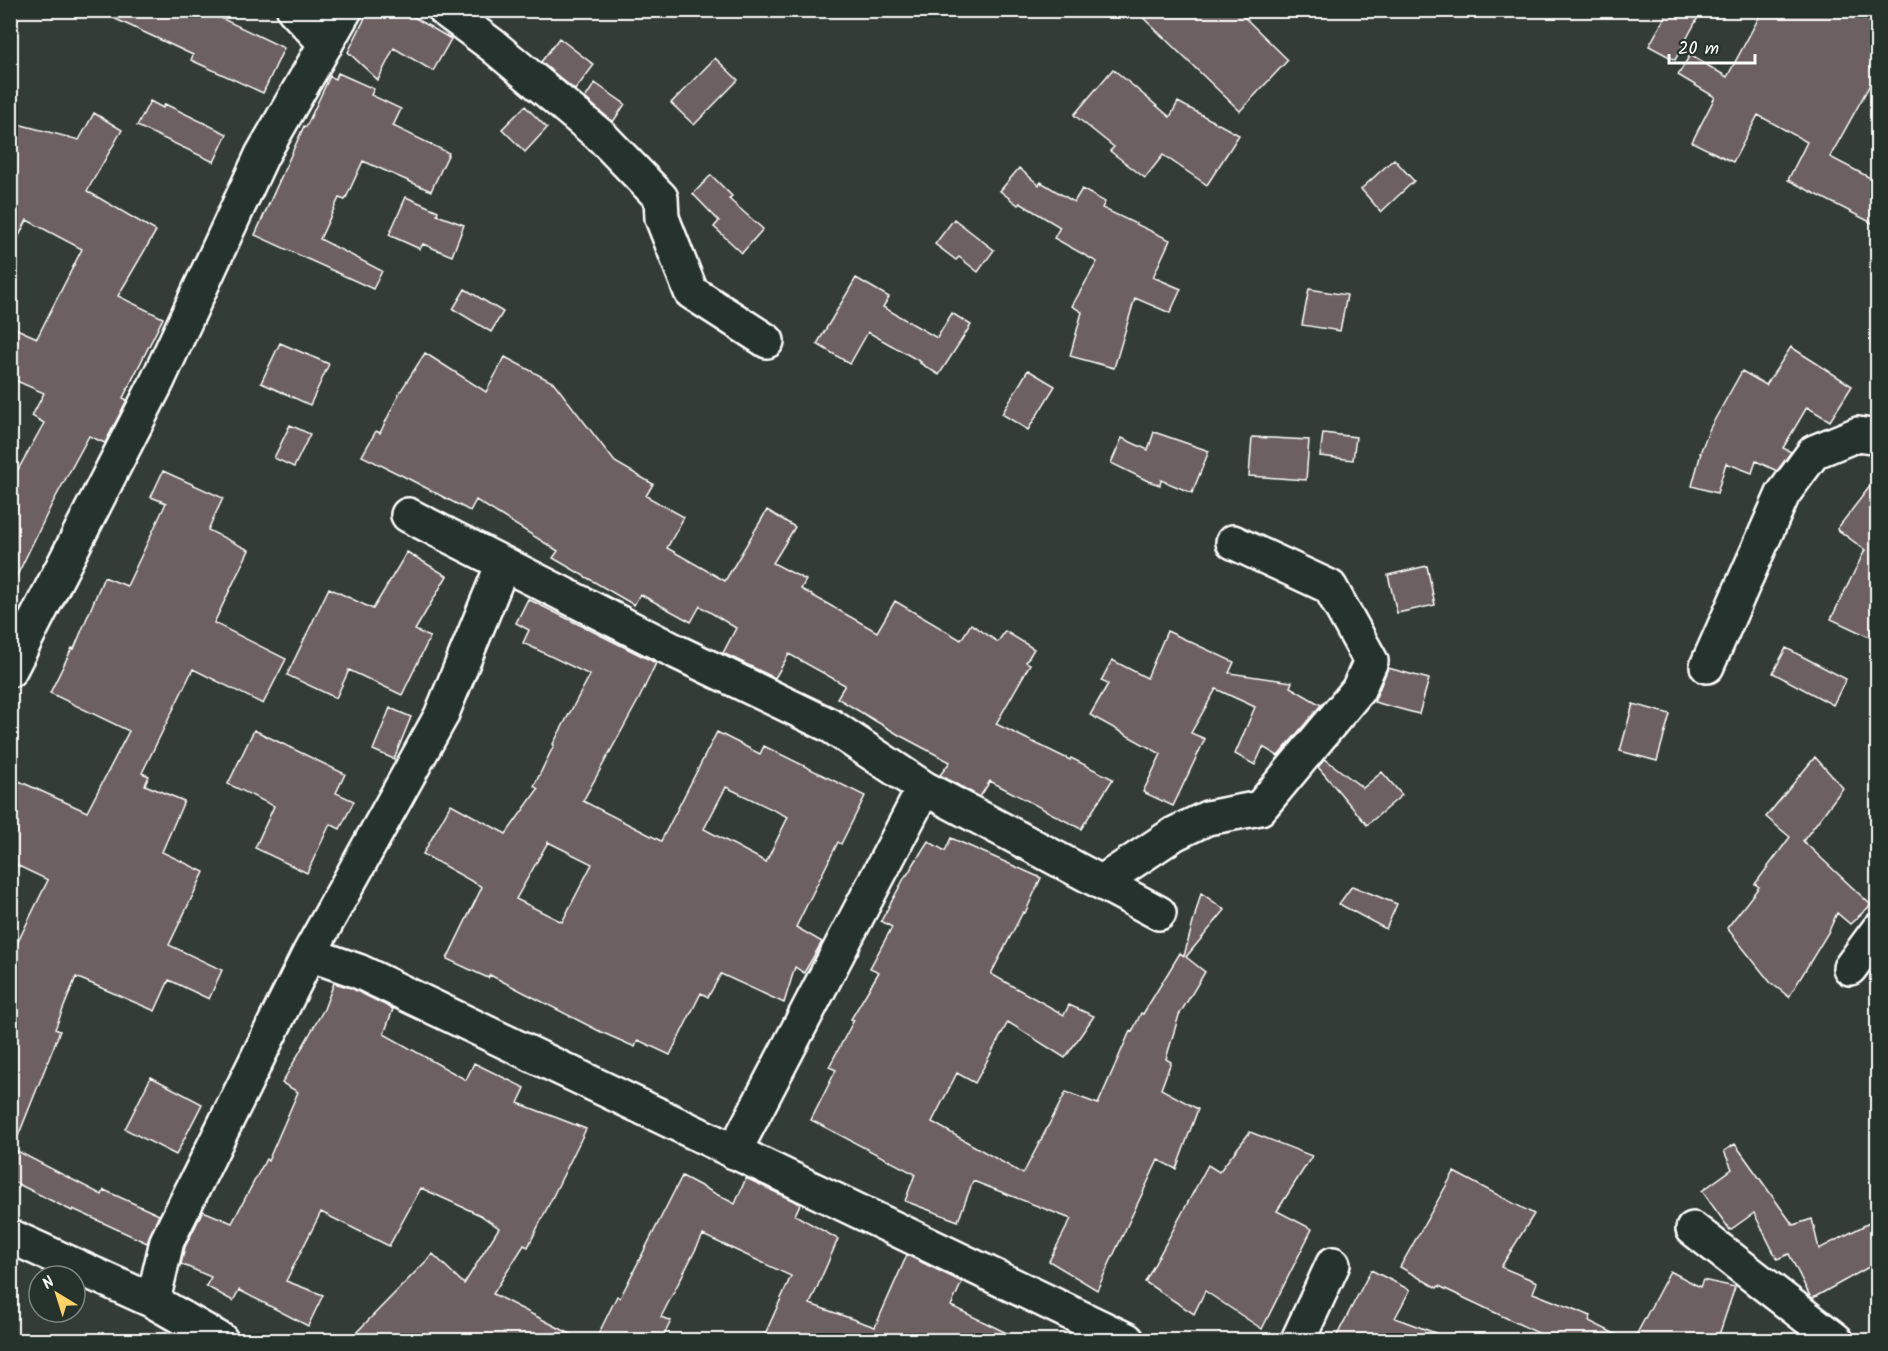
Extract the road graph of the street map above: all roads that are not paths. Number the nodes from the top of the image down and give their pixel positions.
1 (294, 10) edge
2 (345, 10) edge
3 (445, 10) edge
4 (326, 44) junction
5 (767, 341) dead end
6 (1878, 437) edge
7 (408, 515) dead end
8 (1233, 542) dead end
9 (503, 564) junction
10 (1707, 666) dead end
11 (10, 670) edge
12 (924, 788) junction
13 (1102, 882) junction
14 (1159, 913) dead end
15 (1878, 930) edge
16 (309, 954) junction
17 (1850, 968) dead end
18 (734, 1152) junction
19 (1693, 1229) dead end
20 (10, 1236) edge
21 (1333, 1264) dead end
22 (153, 1300) junction
23 (221, 1341) edge
24 (1127, 1341) edge
25 (1298, 1341) edge
26 (1836, 1341) edge

1 - 4 street
2 - 4 street
3 - 5 street
4 - 11 street
6 - 10 street
7 - 9 street
8 - 13 street
9 - 12 street
9 - 16 street
12 - 13 street
12 - 18 street
13 - 14 street
15 - 17 street
16 - 18 street
16 - 22 street
18 - 24 street
19 - 26 street
20 - 22 street
21 - 25 street
22 - 23 street

